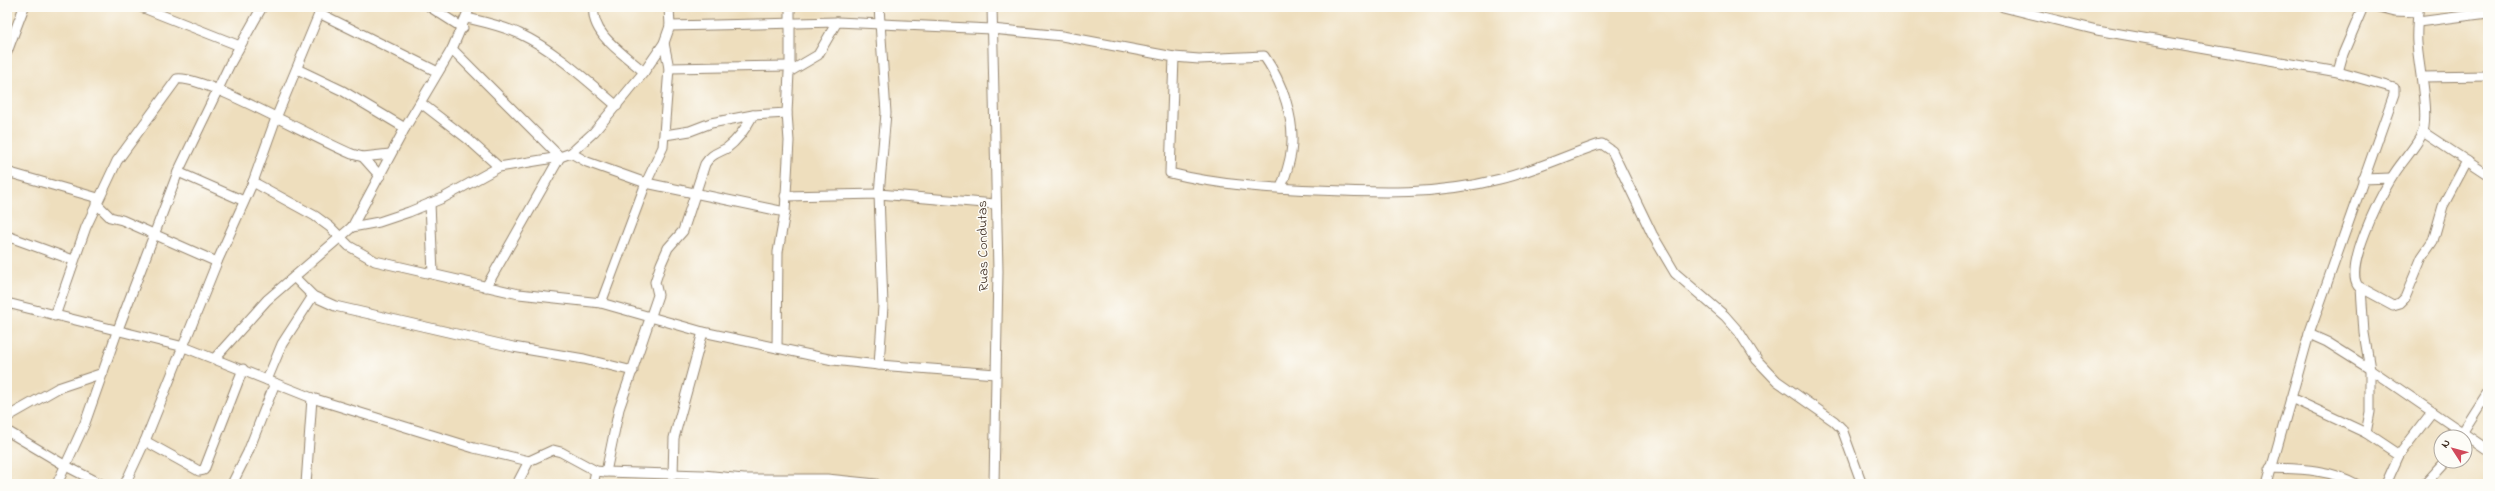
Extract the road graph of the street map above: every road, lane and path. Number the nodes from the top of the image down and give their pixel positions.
1 (24, 7) edge
2 (141, 7) edge
3 (262, 7) edge
4 (430, 7) edge
5 (470, 7) edge
6 (594, 7) edge
7 (669, 7) edge
8 (790, 7) edge
9 (879, 7) edge
10 (992, 7) edge
11 (2003, 7) edge
12 (2363, 7) edge
13 (2378, 7) edge
14 (2418, 9) edge
15 (321, 10) edge
16 (2488, 13) edge
17 (467, 18) junction
18 (837, 22) junction
19 (2418, 22) junction
20 (792, 24) junction
21 (879, 24) junction
22 (670, 26) junction
23 (463, 28) junction
24 (992, 29) junction
25 (9, 42) edge
26 (664, 43) junction
27 (240, 46) junction
28 (452, 49) junction
29 (7, 52) edge
30 (1174, 57) junction
31 (669, 68) junction
32 (297, 69) junction
33 (790, 69) junction
34 (438, 72) junction
35 (644, 72) junction
36 (2338, 72) junction
37 (2488, 76) edge
38 (2422, 77) junction
39 (217, 90) junction
40 (421, 103) junction
41 (617, 106) junction
42 (788, 113) junction
43 (753, 115) junction
44 (276, 118) junction
45 (405, 128) junction
46 (2423, 132) junction
47 (665, 135) junction
48 (571, 153) junction
49 (390, 154) junction
50 (560, 157) junction
51 (363, 158) junction
52 (2467, 161) junction
53 (499, 167) junction
54 (7, 172) edge
55 (178, 172) junction
56 (2488, 174) edge
57 (380, 176) junction
58 (2391, 178) junction
59 (2363, 179) junction
60 (253, 182) junction
61 (646, 183) junction
62 (1281, 188) junction
63 (696, 192) junction
64 (879, 194) junction
65 (785, 196) junction
66 (97, 201) junction
67 (244, 201) junction
68 (430, 203) junction
69 (995, 204) junction
70 (785, 212) junction
71 (352, 227) junction
72 (154, 233) junction
73 (7, 236) edge
74 (341, 237) junction
75 (73, 260) junction
76 (217, 262) junction
77 (432, 274) junction
78 (294, 277) junction
79 (486, 287) junction
80 (2361, 288) junction
81 (313, 296) junction
82 (601, 303) junction
83 (7, 304) edge
84 (55, 316) junction
85 (650, 317) junction
86 (117, 332) junction
87 (703, 332) junction
88 (2309, 334) junction
89 (184, 347) junction
90 (777, 348) junction
91 (215, 358) junction
92 (879, 365) junction
93 (243, 369) junction
94 (2370, 369) junction
95 (633, 371) junction
96 (103, 373) junction
97 (996, 374) junction
98 (271, 382) junction
99 (2488, 392) edge
100 (312, 398) junction
101 (2291, 398) junction
102 (2432, 412) junction
103 (7, 417) edge
104 (2366, 422) junction
105 (2355, 428) junction
106 (2455, 429) edge
107 (2468, 429) edge
108 (7, 431) edge
109 (2366, 433) junction
110 (2473, 441) edge
111 (145, 442) junction
112 (2488, 450) edge
113 (2399, 455) junction
114 (529, 461) junction
115 (66, 466) junction
116 (2270, 468) junction
117 (2439, 469) edge
118 (596, 471) junction
119 (606, 472) junction
120 (673, 475) junction
121 (703, 480) edge
122 (826, 482) edge
123 (57, 484) edge
124 (101, 484) edge
125 (125, 484) edge
126 (232, 484) edge
127 (306, 484) edge
128 (517, 484) edge
129 (593, 484) edge
130 (876, 484) edge
131 (994, 484) edge
132 (1862, 484) edge
133 (2267, 484) edge
134 (2356, 484) edge
135 (2386, 484) edge
136 (2425, 484) edge

1 - 25 street
2 - 27 street
3 - 27 street
4 - 23 street
5 - 17 street
6 - 35 street
7 - 22 street
8 - 20 street
9 - 21 street
10 - 24 street, Ruas Condutas
11 - 36 street
12 - 36 street
13 - 14 street
14 - 19 street
15 - 32 street
15 - 34 street
16 - 19 street
17 - 23 street
17 - 41 street
18 - 20 street
18 - 21 street
18 - 33 street
19 - 38 street
20 - 22 street
20 - 33 street
21 - 24 street
21 - 64 street
22 - 26 street
23 - 28 street
24 - 30 street
24 - 69 street, Ruas Condutas
25 - 29 street
26 - 31 street
26 - 35 street
27 - 39 street
28 - 34 street
28 - 50 street
30 - 62 street
30 - 62 street
31 - 33 street
31 - 47 street
32 - 44 street
32 - 45 street
33 - 42 street
34 - 40 street
35 - 41 street
36 - 59 street
37 - 38 street
38 - 46 street
39 - 44 street
39 - 55 street
39 - 66 street
40 - 45 street
40 - 53 street
41 - 48 street
42 - 43 street
42 - 65 street
43 - 47 street
43 - 63 street
44 - 51 street
44 - 60 street
45 - 49 street
46 - 52 street
46 - 58 street
47 - 61 street
48 - 50 street
48 - 61 street
49 - 51 street
49 - 57 street
50 - 53 street
50 - 79 street
51 - 57 street
52 - 56 street
52 - 80 street
53 - 68 street
54 - 66 street
55 - 67 street
55 - 72 street
57 - 71 street
58 - 59 street
58 - 80 street
59 - 88 street
60 - 67 street
60 - 74 street
61 - 63 street
61 - 82 street
62 - 132 street
63 - 70 street
63 - 85 street
64 - 65 street
64 - 69 street
64 - 92 street
65 - 70 street
66 - 72 street
66 - 75 street
67 - 76 street
68 - 71 street
68 - 77 street
69 - 97 street, Ruas Condutas
70 - 90 street
71 - 74 street
72 - 76 street
72 - 86 street
73 - 75 street
74 - 77 street
74 - 78 street
75 - 84 street
76 - 89 street
77 - 79 street
78 - 81 street
78 - 91 street
79 - 82 street
80 - 94 street
81 - 95 street
81 - 98 street
82 - 85 street
83 - 84 street
84 - 86 street
85 - 87 street
85 - 95 street
86 - 89 street
86 - 96 street
87 - 90 street
87 - 120 street
88 - 94 street
88 - 101 street
89 - 91 street
89 - 111 street
90 - 92 street
91 - 93 street
92 - 97 street
93 - 98 street
93 - 111 street
94 - 102 street
94 - 104 street
95 - 119 street
96 - 103 street
96 - 115 street
97 - 131 street, Ruas Condutas
98 - 100 street
98 - 126 street
99 - 107 street
100 - 114 street
100 - 127 street
101 - 105 street
101 - 116 street
102 - 106 street
102 - 113 street
104 - 105 street
104 - 109 street
105 - 109 street
108 - 115 street
109 - 113 street
110 - 112 street
111 - 125 street
113 - 135 street
114 - 118 street
114 - 128 street
115 - 123 street
115 - 124 street
116 - 133 street
116 - 134 street
117 - 136 street
118 - 119 street
118 - 129 street
119 - 120 street
120 - 121 street
121 - 122 street
122 - 130 street

